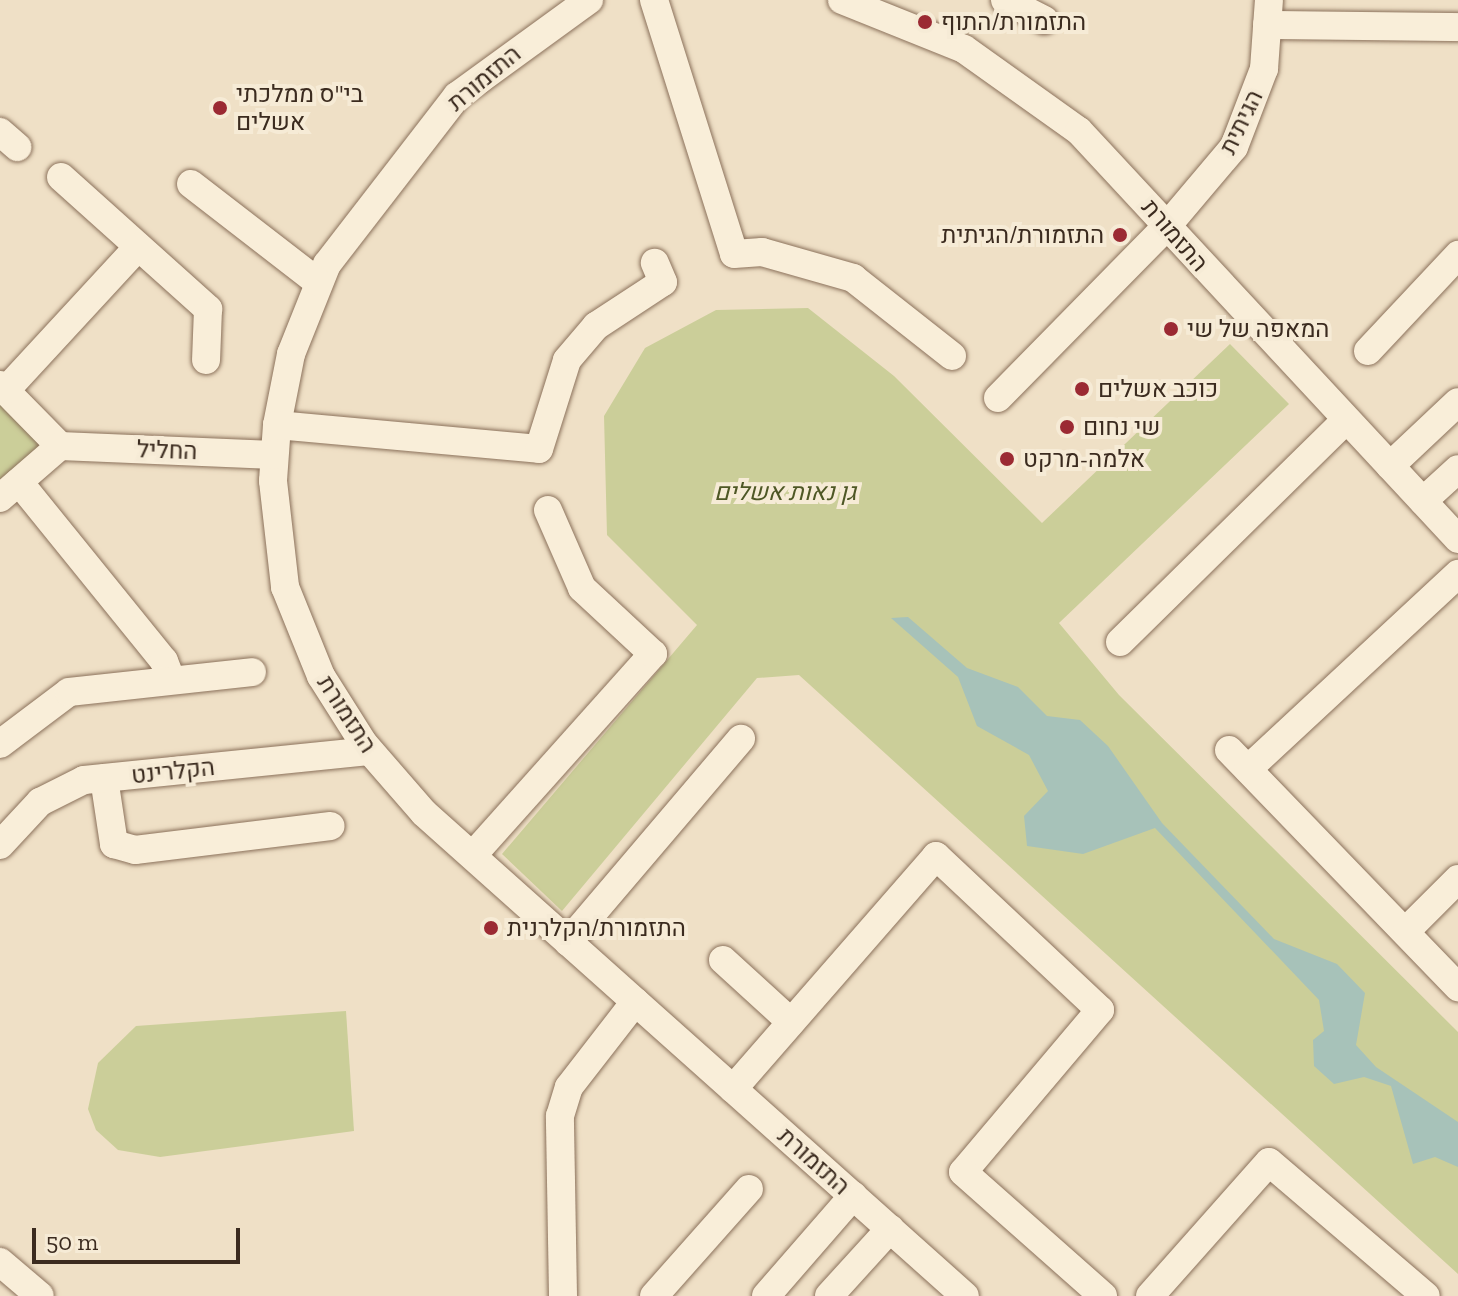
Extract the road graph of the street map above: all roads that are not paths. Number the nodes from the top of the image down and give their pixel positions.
1 (589, 0) edge
2 (654, 0) edge
3 (844, 0) edge
4 (1005, 0) edge
5 (1268, 12) edge
6 (1044, 20) dead end
7 (1458, 27) edge
8 (61, 177) dead end
9 (191, 184) dead end
10 (1168, 225) junction
11 (138, 247) junction
12 (1458, 255) edge
13 (655, 263) dead end
14 (318, 282) junction
15 (1368, 351) dead end
16 (952, 356) dead end
17 (206, 360) dead end
18 (3, 388) edge
19 (998, 398) dead end
20 (1458, 402) edge
21 (1345, 421) junction
22 (277, 425) junction
23 (60, 446) junction
24 (274, 455) junction
25 (1390, 466) junction
26 (1458, 469) edge
27 (10, 490) edge
28 (1423, 501) junction
29 (548, 510) dead end
30 (1458, 539) edge
31 (1458, 574) edge
32 (1120, 642) dead end
33 (252, 672) dead end
34 (171, 679) junction
35 (741, 739) dead end
36 (0, 744) edge
37 (369, 751) junction
38 (104, 778) junction
39 (331, 826) dead end
40 (0, 845) edge
41 (473, 855) junction
42 (1458, 879) edge
43 (1407, 930) junction
44 (568, 942) junction
45 (723, 960) dead end
46 (1458, 987) edge
47 (635, 1002) junction
48 (791, 1022) junction
49 (733, 1089) junction
50 (749, 1189) dead end
51 (853, 1196) junction
52 (890, 1229) junction
53 (0, 1262) edge
54 (40, 1296) edge
55 (563, 1296) edge
56 (654, 1296) edge
57 (766, 1296) edge
58 (829, 1296) edge
59 (965, 1296) edge
60 (1103, 1296) edge
61 (1150, 1296) edge
62 (1426, 1296) edge

1 - 14 street, התזמורת
2 - 16 street
3 - 10 street, התזמורת
4 - 6 street
5 - 7 street
5 - 10 street, הגיתית
8 - 11 street
9 - 14 street
10 - 19 street, הגיתית
10 - 21 street, התזמורת
11 - 17 street
11 - 18 street
12 - 15 street
13 - 22 street
14 - 22 street, התזמורת
18 - 23 street
20 - 25 street
21 - 25 street, התזמורת
21 - 32 street
22 - 24 street, התזמורת
23 - 24 street, החליל
23 - 27 street
24 - 37 street, התזמורת
25 - 28 street, התזמורת
26 - 28 street
27 - 34 street
28 - 30 street, התזמורת
29 - 41 street
31 - 43 street
33 - 34 street
34 - 36 street
35 - 44 street
37 - 38 street, הקלרינט
37 - 41 street, התזמורת
38 - 39 street
38 - 40 street, הקלרינט
41 - 44 street, התזמורת
42 - 43 street
43 - 46 street
44 - 47 street, התזמורת
45 - 48 street
47 - 49 street, התזמורת
47 - 55 street
48 - 49 street
48 - 60 street
49 - 51 street, התזמורת
50 - 56 street
51 - 52 street, התזמורת
51 - 57 street
52 - 58 street
52 - 59 street, התזמורת
53 - 54 street
61 - 62 street

